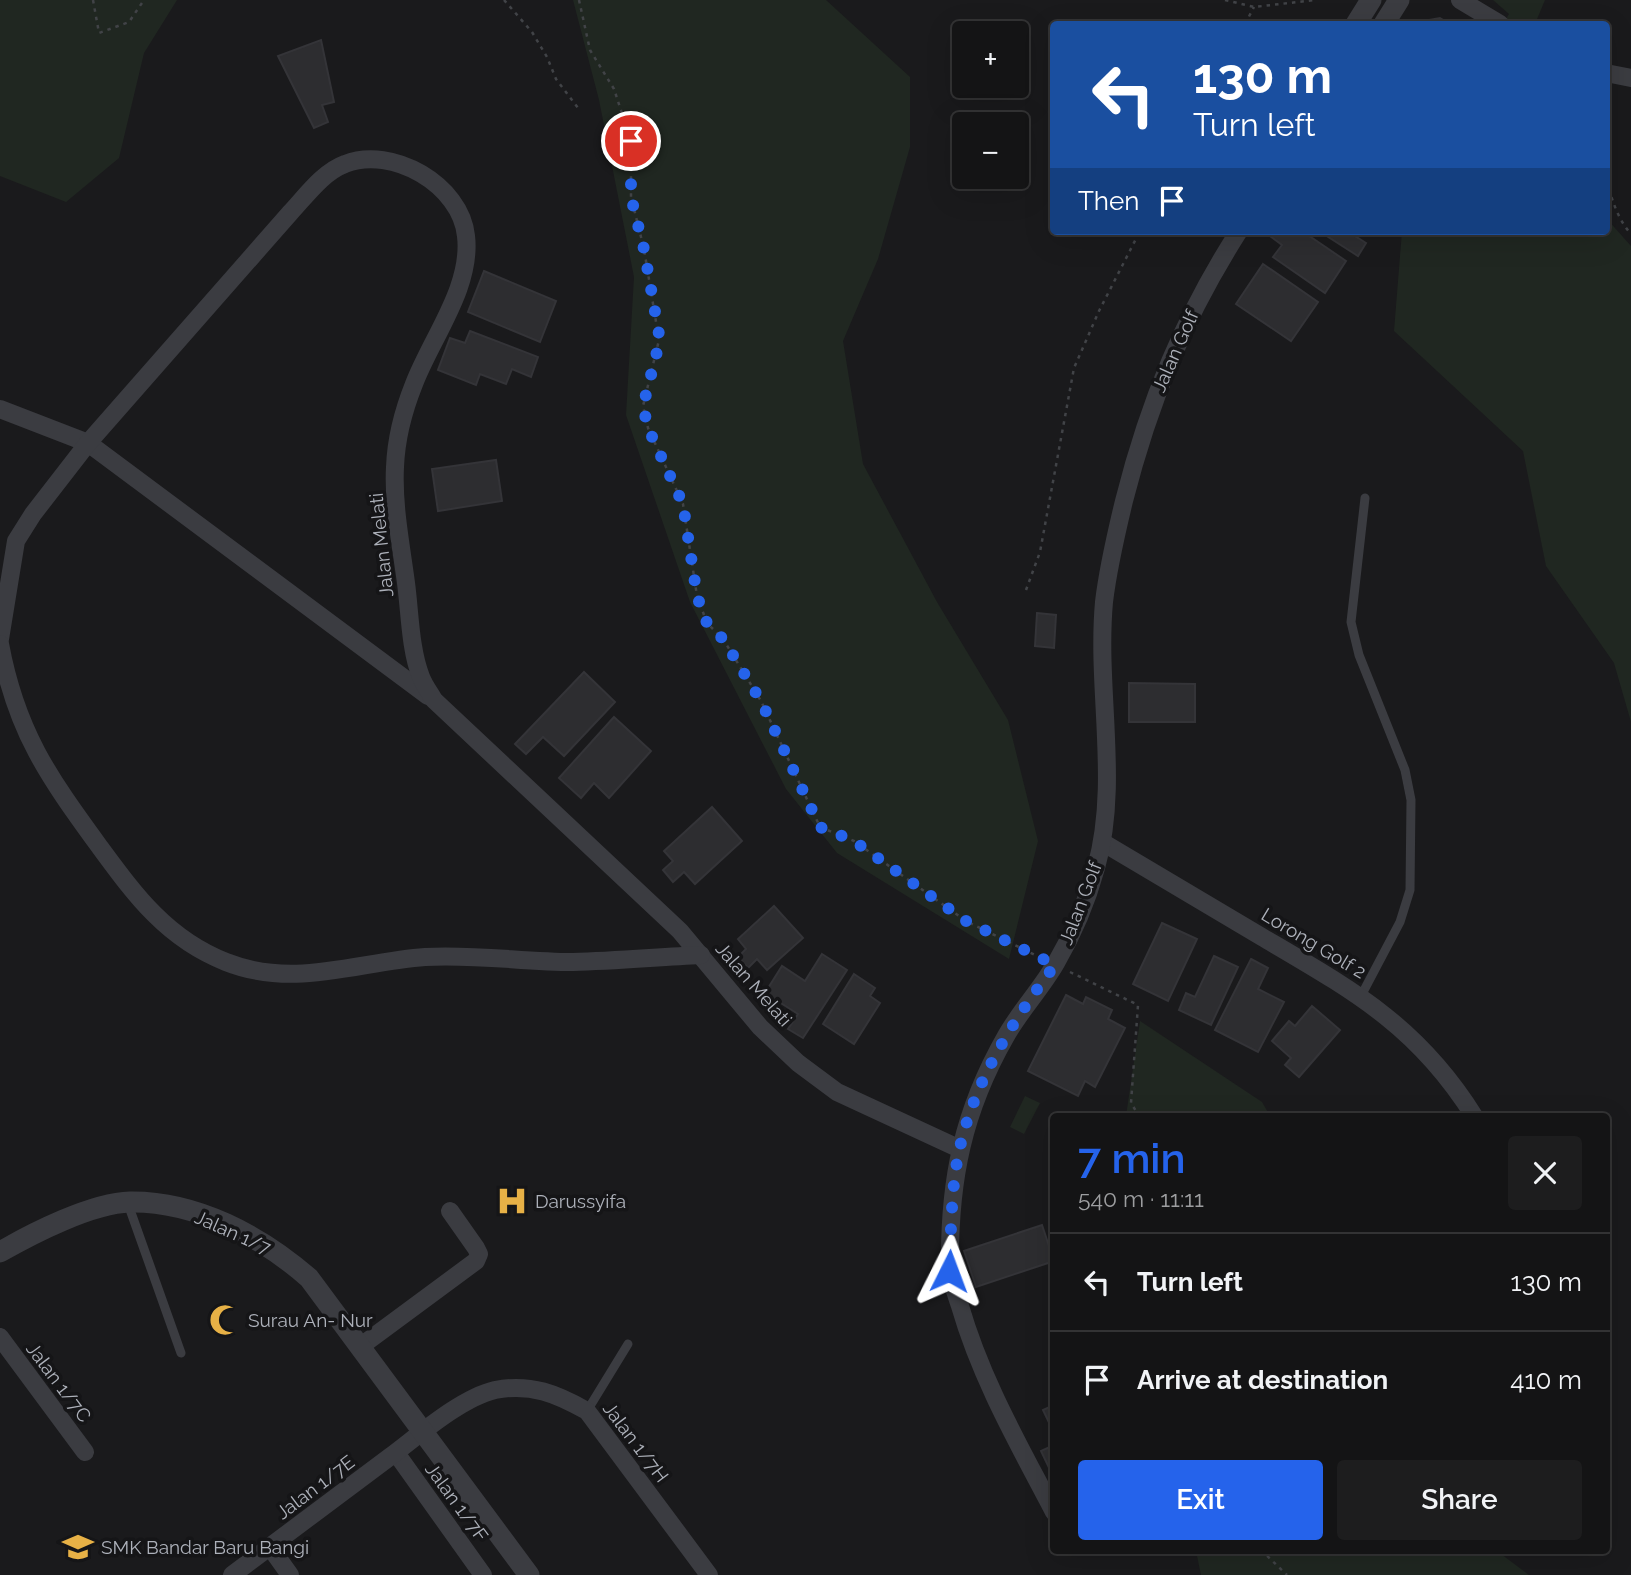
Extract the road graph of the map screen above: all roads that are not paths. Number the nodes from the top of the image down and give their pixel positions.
1 (1371, 0) edge
2 (1399, 0) edge
3 (1460, 0) edge
4 (1358, 21) edge
5 (1386, 21) edge
6 (1495, 21) edge
7 (1610, 74) edge
8 (1631, 78) edge
9 (1238, 235) edge
10 (0, 409) edge
11 (88, 443) junction
12 (1365, 498) dead end
13 (0, 641) edge
14 (434, 700) junction
15 (1102, 842) junction
16 (701, 955) junction
17 (1361, 996) junction
18 (1472, 1113) edge
19 (960, 1149) junction
20 (128, 1202) junction
21 (450, 1211) dead end
22 (0, 1252) edge
23 (0, 1337) edge
24 (628, 1344) dead end
25 (361, 1346) junction
26 (181, 1353) dead end
27 (587, 1411) junction
28 (424, 1432) junction
29 (85, 1451) dead end
30 (396, 1453) junction
31 (1050, 1504) edge
32 (270, 1547) junction
33 (232, 1575) edge
34 (290, 1575) edge
35 (484, 1575) edge
36 (528, 1575) edge
37 (709, 1575) edge

1 - 4 street
2 - 5 street
3 - 6 street
7 - 8 street
9 - 15 street, Jalan Golf
10 - 11 street
11 - 13 street, Jalan Melati
11 - 14 street
11 - 14 street, Jalan Melati
12 - 17 lane
13 - 16 street
14 - 16 street, Jalan Melati
15 - 17 street, Lorong Golf 2
15 - 19 street, Jalan Golf
16 - 19 street, Jalan Melati
17 - 18 street, Lorong Golf 2
19 - 31 street, Jalan Golf
20 - 22 street, Jalan 1/7
20 - 25 street, Jalan 1/7
20 - 26 lane
21 - 25 street
23 - 29 street, Jalan 1/7C
24 - 27 lane
25 - 28 street, Jalan 1/7
27 - 28 street, Jalan 1/7H
27 - 37 street, Jalan 1/7H
28 - 30 street, Jalan 1/7E
28 - 36 street, Jalan 1/7
30 - 32 street, Jalan 1/7E
30 - 35 street, Jalan 1/7F
32 - 33 street, Jalan 1/7E
32 - 34 street

